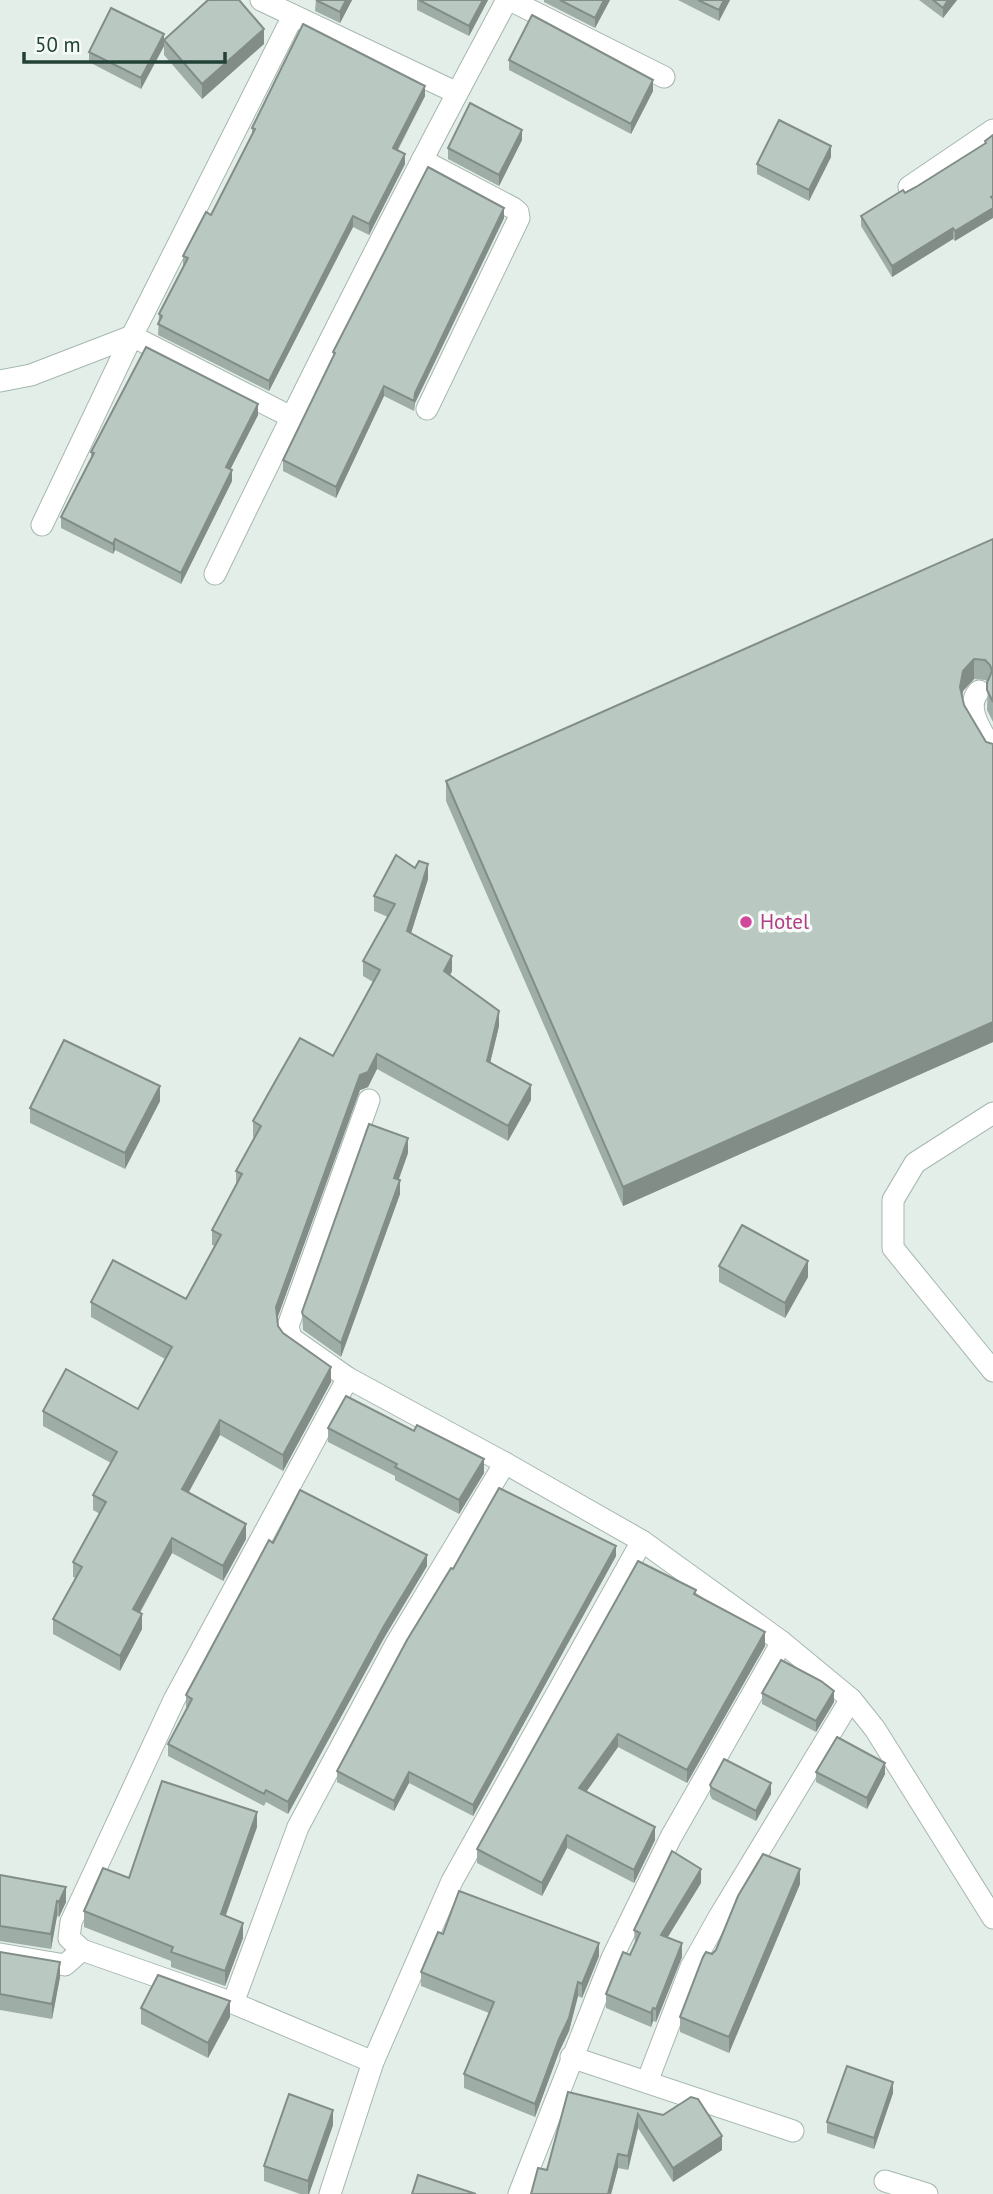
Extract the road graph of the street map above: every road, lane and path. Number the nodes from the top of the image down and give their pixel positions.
1 (261, 0) edge
2 (508, 0) edge
3 (293, 16) junction
4 (664, 77) dead end
5 (457, 93) junction
6 (993, 130) edge
7 (422, 160) junction
8 (909, 187) edge
9 (132, 336) junction
10 (0, 381) edge
11 (427, 409) dead end
12 (291, 417) junction
13 (42, 526) dead end
14 (215, 574) dead end
15 (979, 691) dead end
16 (993, 751) edge
17 (369, 1100) dead end
18 (993, 1113) edge
19 (993, 1371) edge
20 (348, 1378) junction
21 (505, 1463) junction
22 (642, 1541) junction
23 (782, 1642) junction
24 (851, 1699) junction
25 (993, 1919) edge
26 (82, 1950) junction
27 (0, 1954) edge
28 (233, 2003) junction
29 (571, 2057) junction
30 (373, 2062) junction
31 (648, 2082) junction
32 (793, 2131) dead end
33 (885, 2181) dead end
34 (330, 2194) edge
35 (519, 2194) edge
36 (927, 2194) edge

1 - 3 street
2 - 4 street
2 - 5 street
3 - 5 street
3 - 9 street
5 - 7 street
6 - 8 street
7 - 11 street
7 - 12 street
9 - 10 street
9 - 12 street
9 - 13 street
12 - 14 street
15 - 16 street
17 - 20 street
18 - 19 street
20 - 21 street
20 - 26 street
21 - 22 street
21 - 28 street
22 - 23 street
22 - 30 street
23 - 24 street
23 - 29 street
24 - 25 street
24 - 31 street
26 - 27 street
26 - 28 street
28 - 30 street
29 - 31 street
29 - 35 street
30 - 34 street
31 - 32 street
33 - 36 street

